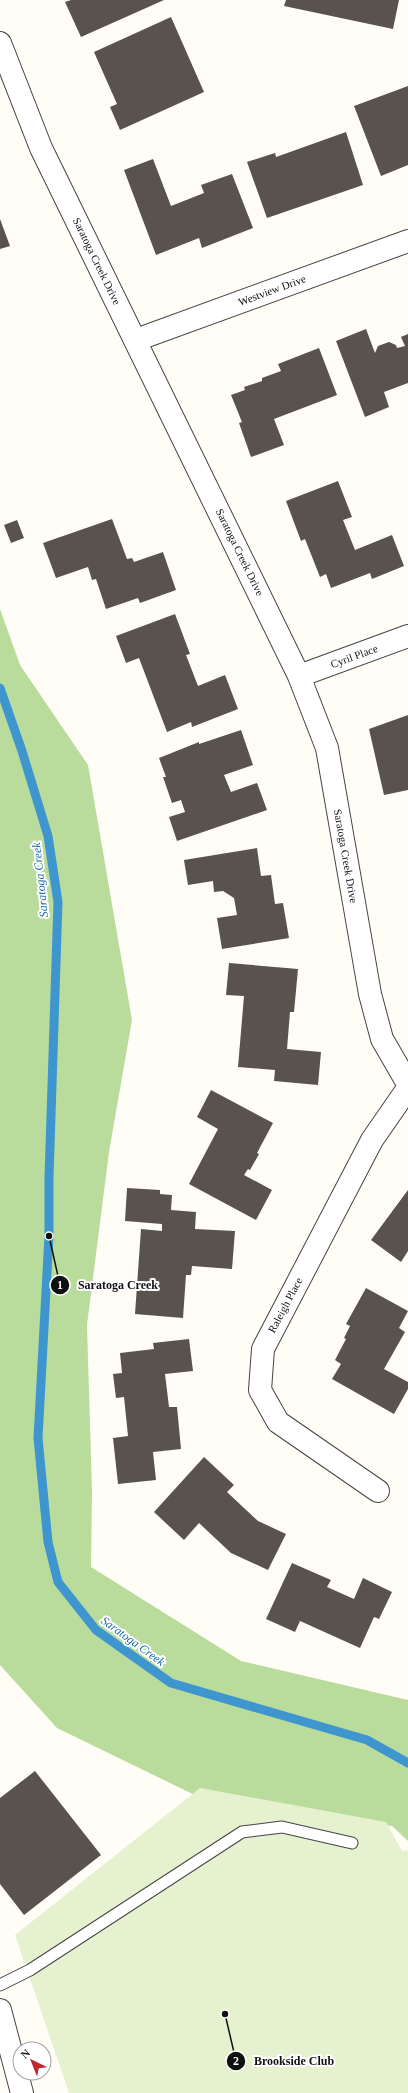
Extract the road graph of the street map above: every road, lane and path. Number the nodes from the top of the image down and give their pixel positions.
1 (0, 43) edge
2 (408, 241) edge
3 (136, 340) junction
4 (408, 636) edge
5 (299, 676) junction
6 (408, 1084) edge
7 (408, 1088) edge
8 (378, 1491) dead end
9 (352, 1843) dead end
10 (0, 1985) edge
11 (0, 2010) edge
12 (22, 2093) edge

1 - 3 street, Saratoga Creek Drive
2 - 3 street, Westview Drive
3 - 5 street, Saratoga Creek Drive
4 - 5 street, Cyril Place
5 - 6 street, Saratoga Creek Drive
7 - 8 street, Raleigh Place
9 - 10 lane
11 - 12 street

